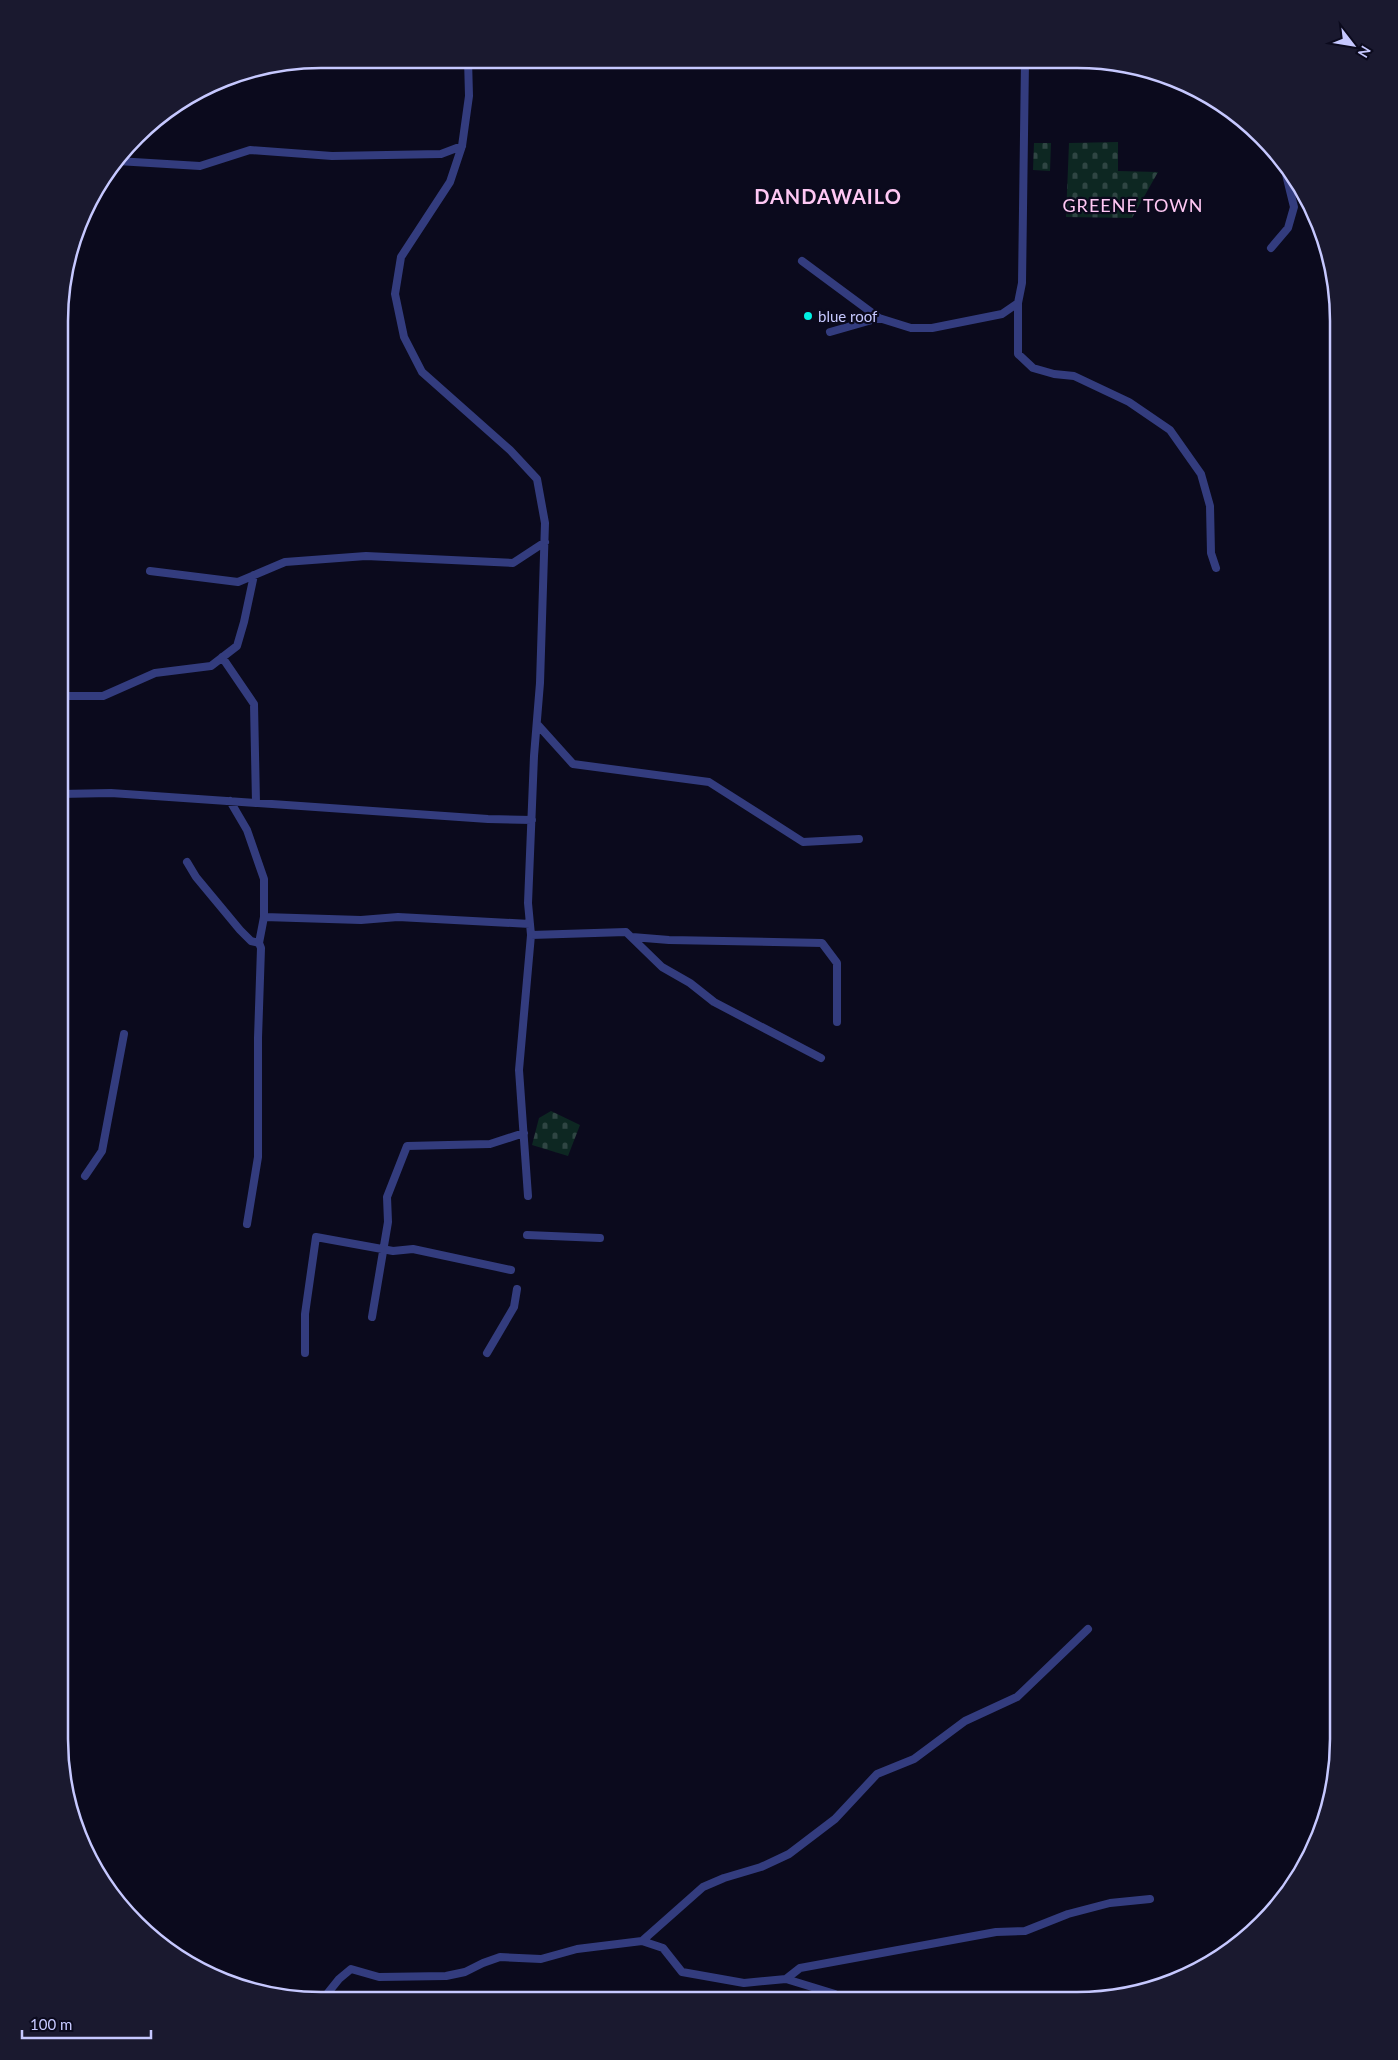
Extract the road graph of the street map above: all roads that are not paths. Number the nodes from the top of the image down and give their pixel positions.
1 (468, 68) edge
2 (1025, 68) edge
3 (462, 146) junction
4 (124, 161) edge
5 (1287, 179) edge
6 (1271, 248) dead end
7 (802, 261) dead end
8 (1018, 303) junction
9 (879, 318) junction
10 (830, 332) dead end
11 (545, 542) junction
12 (1216, 568) dead end
13 (150, 572) dead end
14 (254, 575) junction
15 (222, 657) junction
16 (68, 696) edge
17 (537, 724) junction
18 (68, 794) edge
19 (230, 801) junction
20 (256, 802) junction
21 (532, 820) junction
22 (860, 838) dead end
23 (187, 862) dead end
24 (264, 917) junction
25 (530, 924) junction
26 (530, 935) junction
27 (632, 938) junction
28 (259, 942) junction
29 (837, 1022) dead end
30 (124, 1034) dead end
31 (821, 1058) dead end
32 (524, 1133) junction
33 (85, 1176) dead end
34 (528, 1196) dead end
35 (247, 1224) dead end
36 (527, 1235) dead end
37 (600, 1238) dead end
38 (384, 1250) junction
39 (511, 1270) dead end
40 (517, 1289) dead end
41 (372, 1317) dead end
42 (305, 1353) dead end
43 (487, 1353) dead end
44 (1088, 1629) dead end
45 (1150, 1899) dead end
46 (642, 1941) junction
47 (786, 1979) junction
48 (329, 1992) edge
49 (828, 1992) edge

1 - 3 street
2 - 8 street
3 - 4 street
3 - 11 street
5 - 6 street
7 - 9 street
8 - 9 street
8 - 12 street
9 - 10 street
11 - 14 street
11 - 17 street
13 - 14 street
14 - 15 street
15 - 16 street
15 - 20 street
17 - 21 street
17 - 22 street
18 - 19 street
19 - 20 street
19 - 24 street
20 - 21 street
21 - 25 street
23 - 28 street
24 - 25 street
24 - 28 street
25 - 26 street
26 - 27 street
26 - 32 street
27 - 29 street
27 - 31 street
28 - 35 street
30 - 33 street
32 - 34 street
32 - 38 street
36 - 37 street
38 - 39 street
38 - 41 street
38 - 42 street
40 - 43 street
44 - 46 street
45 - 47 street
46 - 47 street
46 - 48 street
47 - 49 street

